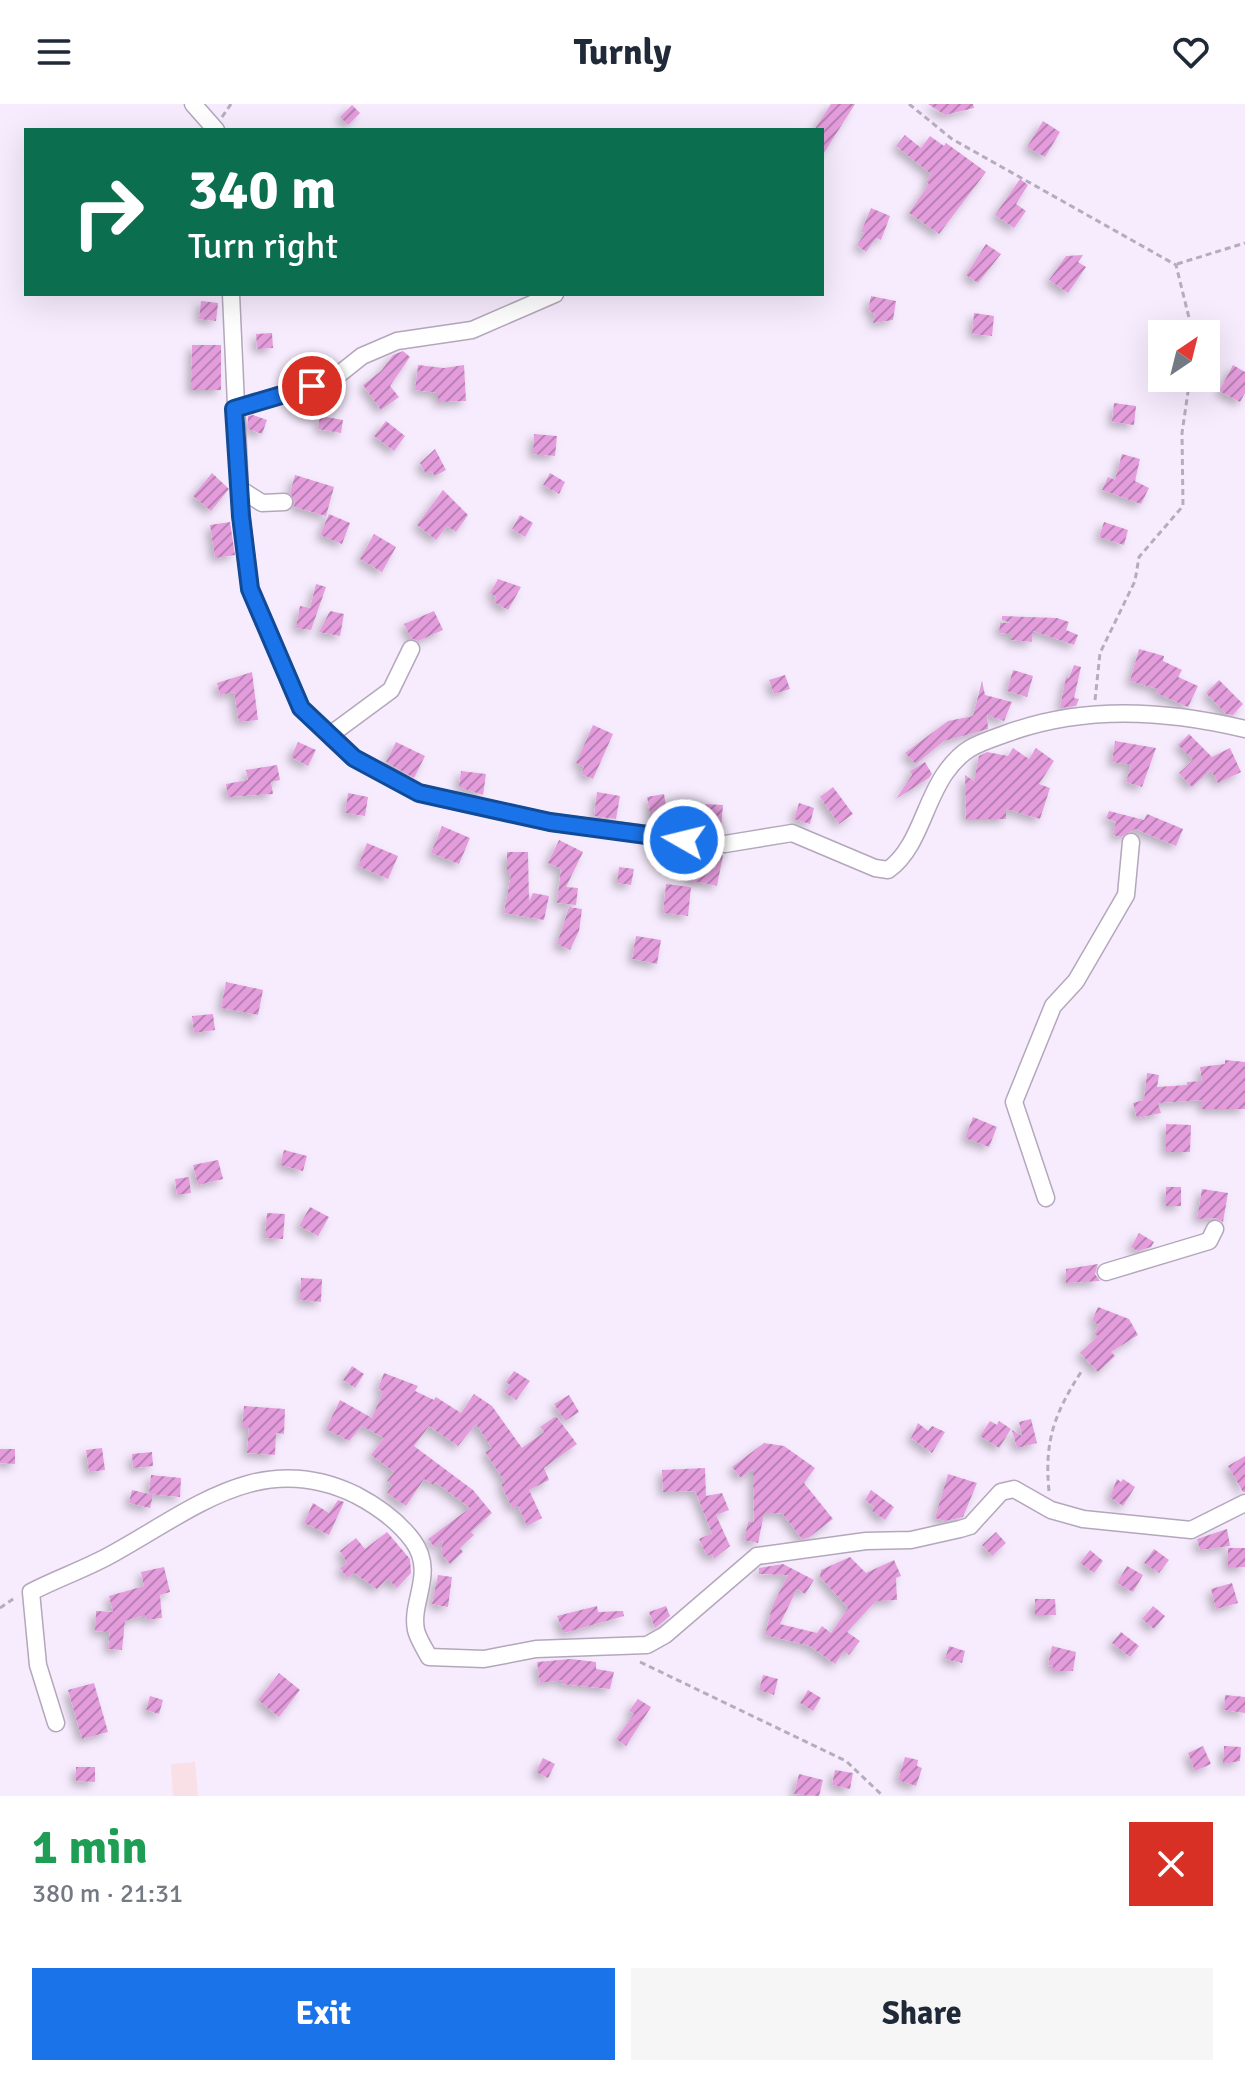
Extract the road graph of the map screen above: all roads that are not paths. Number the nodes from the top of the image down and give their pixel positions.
1 (193, 104) edge
2 (214, 128) edge
3 (231, 296) edge
4 (550, 296) edge
5 (234, 409) junction
6 (240, 489) junction
7 (284, 502) dead end
8 (411, 649) dead end
9 (1245, 729) edge
10 (330, 735) junction
11 (1131, 842) dead end
12 (1046, 1198) dead end
13 (1215, 1229) dead end
14 (1106, 1272) dead end
15 (1245, 1503) edge
16 (56, 1723) dead end

1 - 2 street
3 - 5 street
4 - 5 street
5 - 6 street
6 - 7 street
6 - 10 street
8 - 10 street
9 - 10 street
11 - 12 street
13 - 14 street
15 - 16 street

